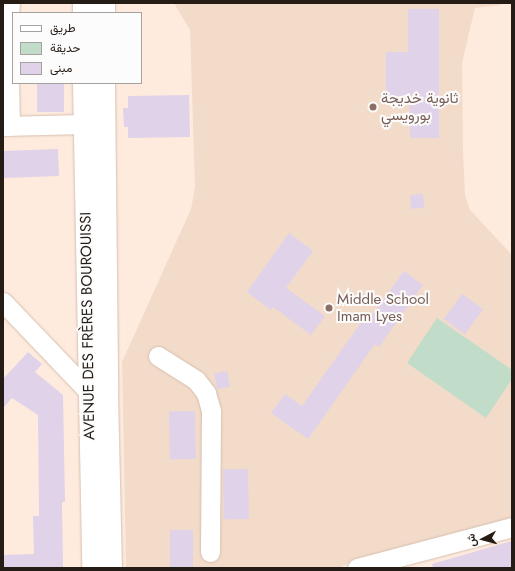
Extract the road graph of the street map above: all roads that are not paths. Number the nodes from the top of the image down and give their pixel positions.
1 (10, 3) edge
2 (84, 84) edge
3 (104, 84) edge
4 (84, 124) junction
5 (6, 126) edge
6 (3, 302) edge
7 (158, 356) dead end
8 (98, 393) junction
9 (512, 527) edge
10 (210, 552) dead end
11 (93, 568) edge
12 (111, 568) edge
13 (357, 568) edge

1 - 5 street
2 - 4 main road, AVENUE DES FRÈRES BOUROUISSI
3 - 8 main road
4 - 5 street
4 - 8 main road, AVENUE DES FRÈRES BOUROUISSI
6 - 8 street
7 - 10 street
8 - 11 main road, AVENUE DES FRÈRES BOUROUISSI
8 - 12 main road
9 - 13 street

